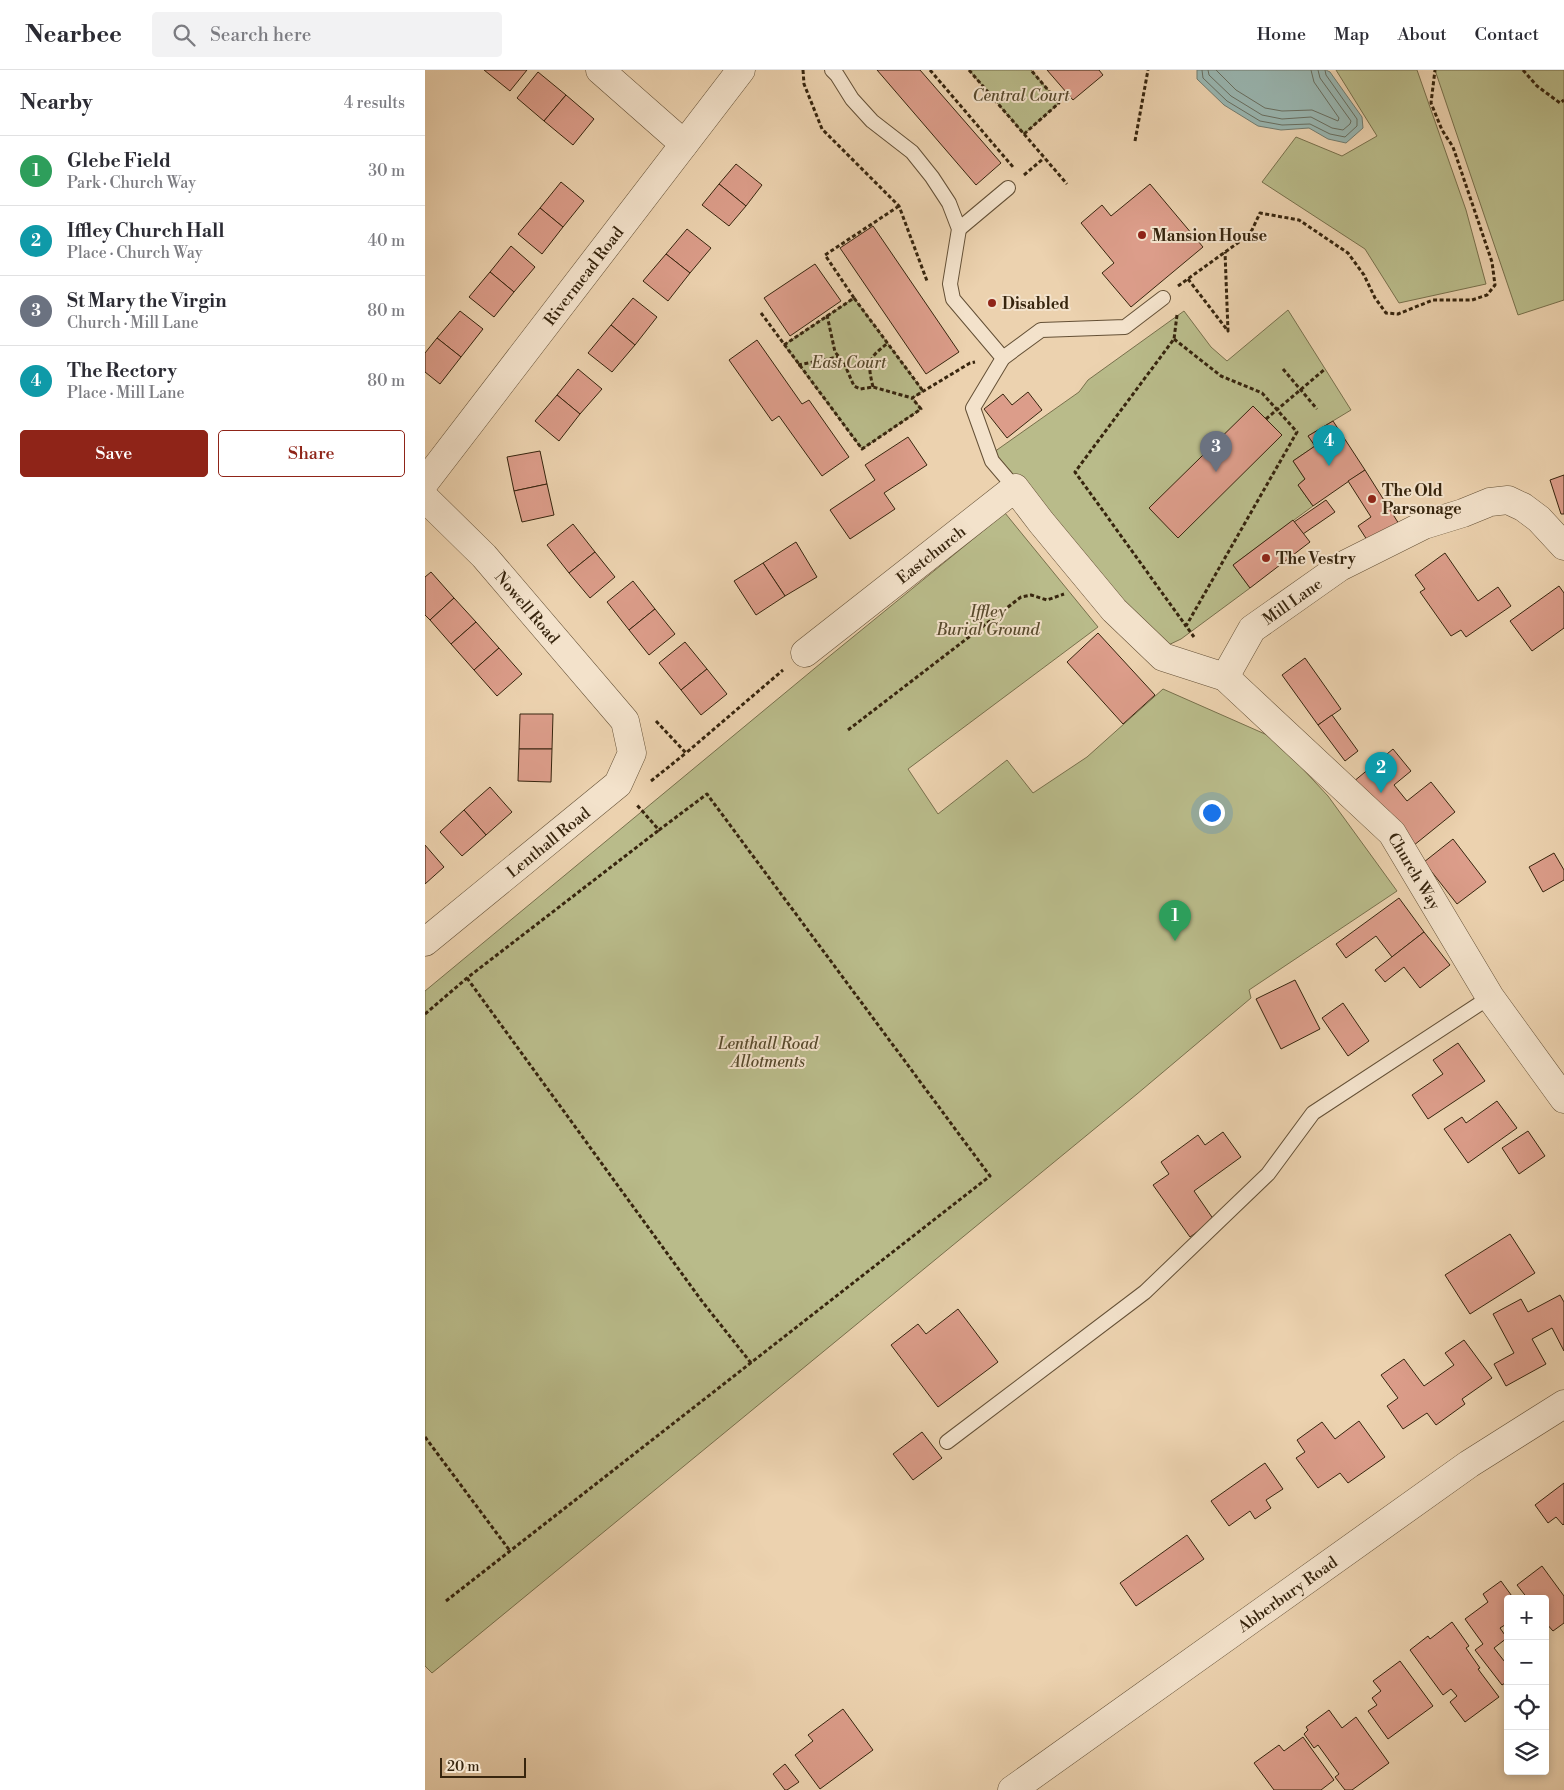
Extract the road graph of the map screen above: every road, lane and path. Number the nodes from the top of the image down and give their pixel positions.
1 (599, 70) edge
2 (741, 70) edge
3 (803, 70) edge
4 (832, 70) edge
5 (930, 70) edge
6 (969, 70) edge
7 (1031, 70) edge
8 (1148, 70) edge
9 (1435, 70) edge
10 (1523, 70) edge
11 (1564, 100) edge
12 (1024, 134) junction
13 (1135, 141) dead end
14 (683, 144) junction
15 (1045, 158) junction
16 (1021, 177) junction
17 (1067, 184) dead end
18 (1008, 188) joint
19 (899, 206) junction
20 (959, 229) junction
21 (1225, 252) junction
22 (1188, 279) junction
23 (854, 298) junction
24 (1163, 298) joint
25 (953, 299) junction
26 (761, 314) dead end
27 (827, 316) junction
28 (887, 343) junction
29 (784, 345) junction
30 (839, 356) junction
31 (1003, 358) junction
32 (798, 364) junction
33 (1283, 369) dead end
34 (1325, 369) dead end
35 (873, 387) junction
36 (1301, 390) junction
37 (923, 391) junction
38 (912, 398) junction
39 (1317, 409) dead end
40 (1277, 410) junction
41 (1266, 419) dead end
42 (425, 482) edge
43 (1015, 488) junction
44 (425, 498) edge
45 (1564, 546) edge
46 (1087, 578) junction
47 (1185, 626) junction
48 (1197, 640) dead end
49 (805, 653) joint
50 (1225, 677) junction
51 (625, 721) junction
52 (848, 730) dead end
53 (642, 810) dead end
54 (659, 830) junction
55 (425, 942) edge
56 (467, 978) junction
57 (1490, 997) junction
58 (425, 1014) edge
59 (1564, 1099) edge
60 (751, 1364) junction
61 (1564, 1404) edge
62 (425, 1437) edge
63 (947, 1442) dead end
64 (510, 1551) junction
65 (446, 1601) dead end
66 (1012, 1790) edge

1 - 14 street
2 - 14 street, Rivermead Road
3 - 19 path
4 - 20 lane
5 - 16 path
6 - 12 path
7 - 12 path
8 - 13 path
9 - 21 path
10 - 11 path
12 - 15 path
14 - 42 street, Rivermead Road
15 - 16 path
15 - 17 path
16 - 18 path
18 - 20 lane
19 - 23 path
19 - 25 path
20 - 25 lane
21 - 22 path
21 - 22 path
22 - 24 path
23 - 27 path
23 - 28 path
24 - 31 lane
25 - 31 lane
26 - 29 path
27 - 29 path
27 - 30 path
28 - 35 path
28 - 37 path
29 - 32 path
30 - 32 path
30 - 35 path
31 - 37 path
31 - 43 lane
32 - 38 path
33 - 36 path
34 - 36 path
35 - 38 path
36 - 39 path
36 - 40 path
37 - 38 path
40 - 41 path
40 - 47 path
40 - 47 path
43 - 46 street
43 - 49 street, Eastchurch
44 - 51 street, Nowell Road
45 - 50 street, Mill Lane
46 - 50 street
46 - 52 path
47 - 48 path
49 - 51 path
50 - 57 street, Church Way
51 - 55 street, Lenthall Road
53 - 54 path
54 - 56 path
54 - 60 path
56 - 58 path
56 - 60 path
57 - 59 street, Church Way
57 - 63 lane
60 - 64 path
61 - 66 street, Abberbury Road
62 - 64 path
64 - 65 path

